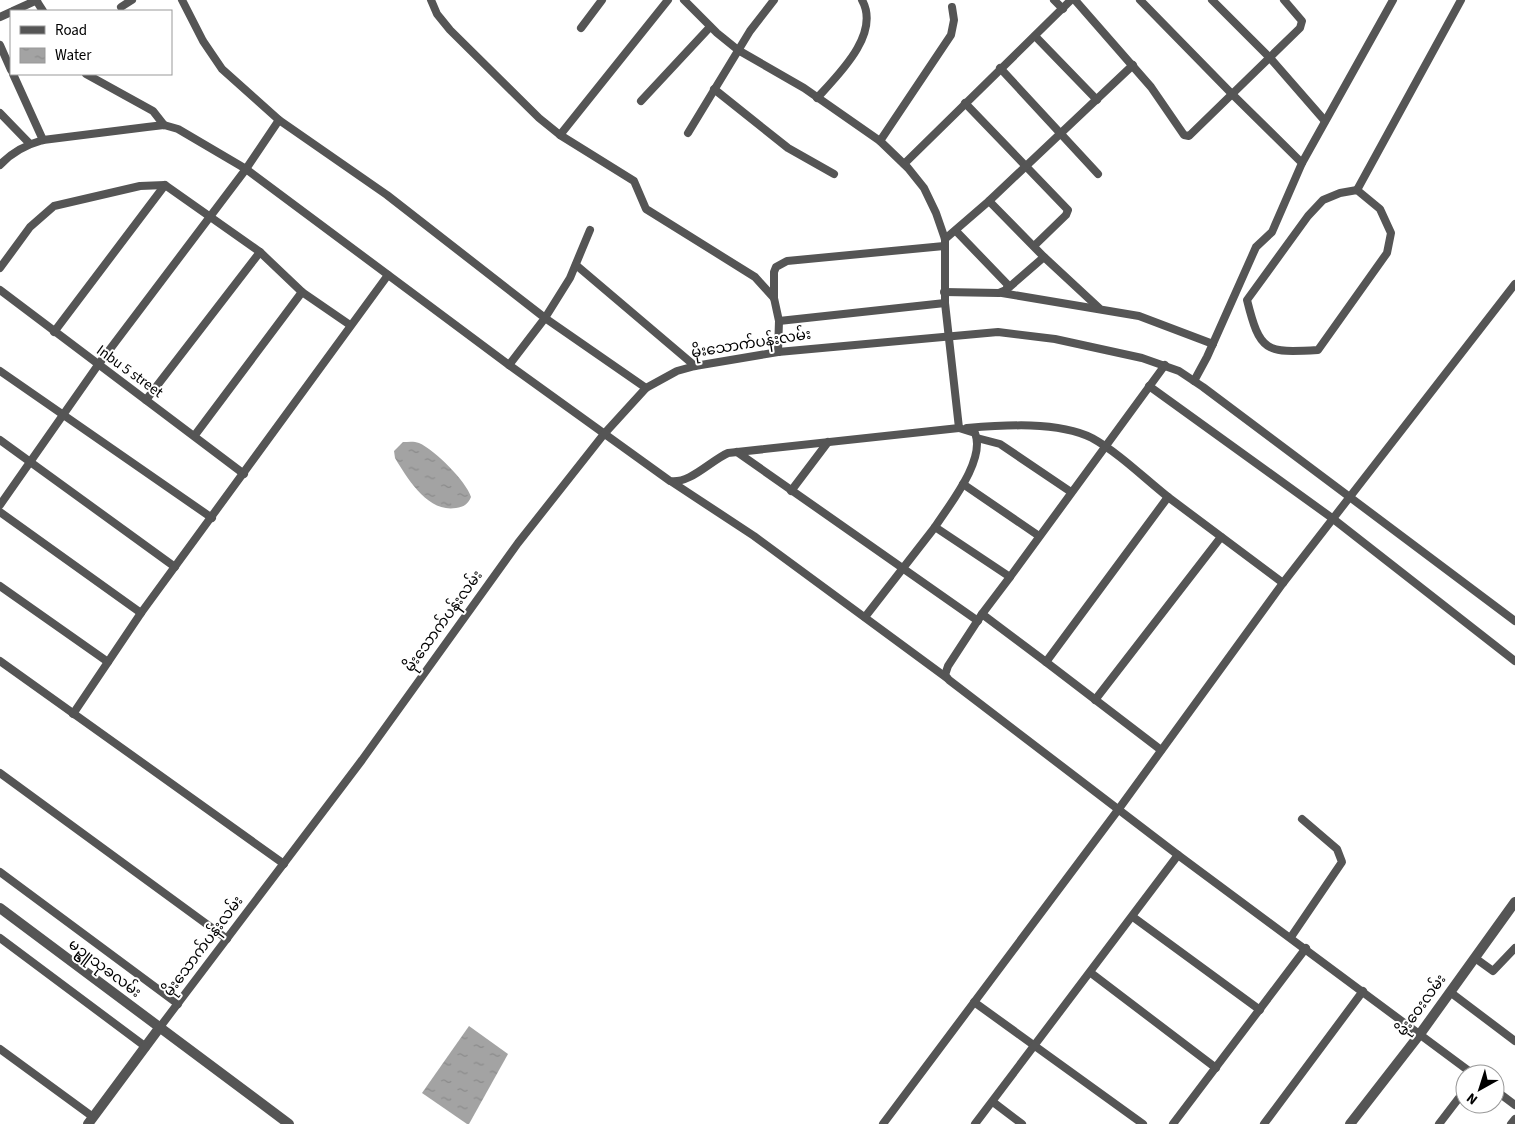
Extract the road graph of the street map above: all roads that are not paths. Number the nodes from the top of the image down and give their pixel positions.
1 (36, 0) edge
2 (132, 0) edge
3 (182, 0) edge
4 (431, 0) edge
5 (602, 0) edge
6 (668, 0) edge
7 (684, 0) edge
8 (774, 0) edge
9 (862, 0) edge
10 (1054, 0) edge
11 (1073, 0) edge
12 (1140, 0) edge
13 (1212, 0) edge
14 (1284, 0) edge
15 (1393, 0) edge
16 (1462, 0) edge
17 (952, 6) dead end
18 (121, 7) dead end
19 (1063, 9) junction
20 (16, 10) edge
21 (710, 27) junction
22 (581, 28) dead end
23 (1035, 36) junction
24 (0, 45) edge
25 (738, 50) junction
26 (1270, 58) junction
27 (1133, 65) junction
28 (10, 68) edge
29 (1000, 68) junction
30 (13, 75) edge
31 (88, 75) edge
32 (714, 90) junction
33 (1232, 94) junction
34 (818, 98) junction
35 (1097, 100) junction
36 (641, 101) dead end
37 (964, 102) junction
38 (0, 113) edge
39 (279, 120) junction
40 (1325, 121) junction
41 (164, 125) junction
42 (688, 133) dead end
43 (1062, 133) junction
44 (560, 135) junction
45 (43, 140) junction
46 (880, 141) junction
47 (30, 144) junction
48 (1302, 163) junction
49 (904, 164) junction
50 (0, 165) edge
51 (1027, 166) junction
52 (246, 169) junction
53 (834, 174) dead end
54 (1098, 174) dead end
55 (165, 185) junction
56 (1357, 190) junction
57 (989, 201) junction
58 (211, 217) junction
59 (590, 230) dead end
60 (956, 231) junction
61 (945, 242) junction
62 (1034, 246) junction
63 (260, 252) junction
64 (1044, 258) junction
65 (576, 265) junction
66 (0, 268) edge
67 (388, 275) junction
68 (1515, 284) edge
69 (0, 290) edge
70 (302, 292) junction
71 (944, 292) junction
72 (1004, 292) junction
73 (774, 298) junction
74 (945, 303) junction
75 (1099, 308) junction
76 (545, 318) junction
77 (779, 320) junction
78 (350, 326) junction
79 (54, 332) junction
80 (948, 335) junction
81 (1213, 344) junction
82 (778, 352) junction
83 (98, 365) junction
84 (509, 365) junction
85 (1165, 365) junction
86 (695, 366) junction
87 (0, 372) edge
88 (1194, 381) junction
89 (1149, 386) junction
90 (646, 388) junction
91 (146, 400) junction
92 (64, 415) junction
93 (959, 428) junction
94 (604, 434) junction
95 (195, 435) junction
96 (976, 438) junction
97 (0, 440) edge
98 (828, 442) junction
99 (1104, 446) junction
100 (738, 452) junction
101 (31, 461) junction
102 (244, 474) junction
103 (670, 481) junction
104 (963, 484) junction
105 (791, 491) junction
106 (1071, 492) junction
107 (1168, 497) junction
108 (1350, 498) junction
109 (0, 505) edge
110 (0, 512) edge
111 (212, 518) junction
112 (1332, 518) junction
113 (935, 527) junction
114 (1039, 536) junction
115 (1221, 537) junction
116 (175, 567) junction
117 (903, 568) junction
118 (1010, 576) junction
119 (1283, 583) junction
120 (0, 586) edge
121 (141, 613) junction
122 (865, 616) junction
123 (980, 617) junction
124 (1515, 621) edge
125 (0, 661) edge
126 (1515, 661) edge
127 (108, 662) junction
128 (1046, 662) junction
129 (949, 680) junction
130 (1095, 700) junction
131 (73, 714) junction
132 (1161, 750) junction
133 (0, 773) edge
134 (1118, 810) junction
135 (1302, 819) dead end
136 (1178, 855) junction
137 (284, 864) junction
138 (0, 872) edge
139 (1515, 902) edge
140 (0, 908) edge
141 (1133, 917) junction
142 (1291, 937) junction
143 (0, 938) edge
144 (227, 939) junction
145 (1306, 948) junction
146 (1515, 948) edge
147 (1475, 958) junction
148 (1091, 973) junction
149 (1363, 992) junction
150 (1450, 992) junction
151 (974, 1002) junction
152 (178, 1004) junction
153 (1260, 1010) junction
154 (160, 1027) junction
155 (1420, 1034) junction
156 (1515, 1041) edge
157 (1036, 1046) junction
158 (146, 1047) junction
159 (0, 1049) edge
160 (1460, 1064) edge
161 (1216, 1068) junction
162 (993, 1102) junction
163 (1455, 1103) edge
164 (1515, 1119) edge
165 (90, 1121) edge
166 (289, 1124) edge
167 (884, 1124) edge
168 (976, 1124) edge
169 (1022, 1124) edge
170 (1143, 1124) edge
171 (1173, 1124) edge
172 (1264, 1124) edge
173 (1350, 1124) edge
174 (1439, 1124) edge
175 (1511, 1124) edge

1 - 20 street
2 - 18 street
3 - 39 street
4 - 44 street
5 - 22 street
6 - 44 street
7 - 21 street
8 - 25 street
9 - 34 street
10 - 19 street
11 - 19 street
11 - 27 street
12 - 33 street
13 - 26 street
14 - 26 street
15 - 40 street
16 - 56 street
17 - 46 street
19 - 23 street
21 - 25 street
21 - 36 street
23 - 29 street
23 - 35 street
24 - 28 street
25 - 32 street
25 - 34 street
26 - 33 street
26 - 40 street
27 - 33 street
27 - 35 street
29 - 37 street
29 - 43 street
30 - 45 street
31 - 41 street
32 - 42 street
32 - 53 street
33 - 48 street
34 - 46 street
35 - 43 street
37 - 49 street
37 - 51 street
38 - 47 street
39 - 52 street
39 - 76 street
40 - 48 street
41 - 45 street
41 - 52 street
43 - 51 street
43 - 54 street
44 - 73 street
45 - 47 street
46 - 49 street
47 - 50 street
48 - 81 street
49 - 61 street
51 - 57 street
51 - 62 street
52 - 58 street
52 - 67 street
55 - 58 street
55 - 66 street
55 - 79 street
56 - 56 street
57 - 60 street
57 - 62 street
58 - 63 street
58 - 83 street
59 - 65 street
60 - 61 street
60 - 72 street
61 - 71 street
61 - 73 street
62 - 64 street
63 - 70 street
63 - 91 street
64 - 72 street
64 - 75 street
65 - 76 street
65 - 86 street
67 - 78 street
67 - 84 street
68 - 108 street
69 - 79 street, Inbu 5 street
70 - 78 street
70 - 95 street
71 - 72 street
71 - 74 street
72 - 75 street
73 - 77 street
74 - 77 street
74 - 80 street
75 - 81 street
76 - 84 street
76 - 90 street
77 - 82 street
78 - 102 street
79 - 83 street, Inbu 5 street
80 - 82 street, မိုးသောက်ပန်းလမ်း
80 - 85 street, မိုးသောက်ပန်းလမ်း
80 - 93 street
81 - 88 street
82 - 86 street, မိုးသောက်ပန်းလမ်း
83 - 91 street, Inbu 5 street
83 - 92 street
84 - 94 street
85 - 88 street, မိုးသောက်ပန်းလမ်း
85 - 89 street
86 - 90 street, မိုးသောက်ပန်းလမ်း
87 - 92 street
88 - 108 street, မိုးသောက်ပန်းလမ်း
89 - 99 street
89 - 112 street
90 - 94 street, မိုးသောက်ပန်းလမ်း
91 - 95 street, Inbu 5 street
92 - 101 street
92 - 111 street
93 - 96 street
93 - 98 street
93 - 99 street
94 - 103 street
94 - 137 street, မိုးသောက်ပန်းလမ်း
95 - 102 street, Inbu 5 street
96 - 104 street
96 - 106 street
97 - 101 street
98 - 100 street
98 - 105 street
99 - 106 street
99 - 107 street
100 - 103 street
100 - 105 street
101 - 109 street
101 - 116 street
102 - 111 street
103 - 122 street
104 - 113 street
104 - 114 street
105 - 117 street
106 - 114 street
107 - 115 street
107 - 128 street
108 - 112 street
108 - 124 street, မိုးသောက်ပန်းလမ်း
110 - 121 street
111 - 116 street
112 - 119 street
112 - 126 street
113 - 117 street
113 - 118 street
114 - 118 street
115 - 119 street
115 - 130 street
116 - 121 street
117 - 122 street
117 - 123 street
118 - 123 street
119 - 132 street
120 - 127 street
121 - 127 street
122 - 129 street
123 - 128 street
123 - 129 street
125 - 131 street
127 - 131 street
128 - 130 street
129 - 134 street
130 - 132 street
131 - 137 street
132 - 134 street
133 - 144 street
134 - 136 street
134 - 151 street
135 - 142 street
136 - 141 street
136 - 142 street
137 - 144 street, မိုးသောက်ပန်းလမ်း
138 - 152 street
139 - 147 street, မိုးဝေးလမ်း
140 - 154 street, မဥ္ဇူသုခလမ်း
141 - 148 street
141 - 153 street
142 - 145 street
143 - 158 street
144 - 152 street, မိုးသောက်ပန်းလမ်း
145 - 149 street
145 - 153 street
146 - 147 street
147 - 150 street, မိုးဝေးလမ်း
148 - 157 street
148 - 161 street
149 - 155 street
149 - 172 street
150 - 155 street, မိုးဝေးလမ်း
150 - 156 street
151 - 157 street
151 - 167 street
152 - 154 street, မိုးသောက်ပန်းလမ်း
153 - 161 street
154 - 158 street, မိုးသောက်ပန်းလမ်း
154 - 166 street, မဥ္ဇူသုခလမ်း
155 - 160 street
155 - 173 street, မိုးဝေးလမ်း
157 - 162 street
157 - 170 street
158 - 165 street, မိုးသောက်ပန်းလမ်း
159 - 165 street
161 - 171 street
162 - 168 street
162 - 169 street
163 - 174 street
164 - 175 street

